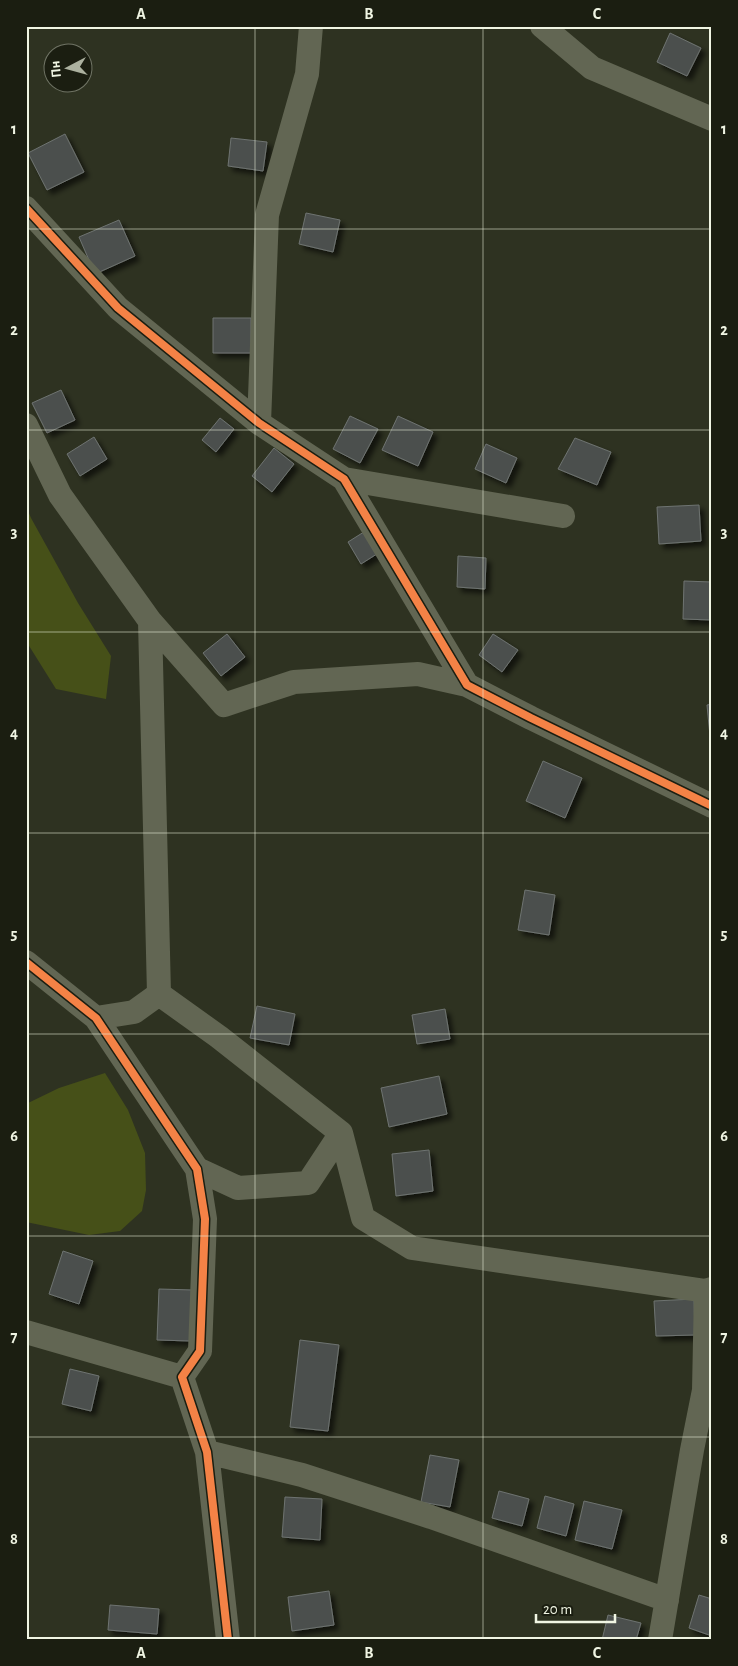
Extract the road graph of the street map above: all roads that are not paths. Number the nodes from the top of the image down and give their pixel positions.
1 (311, 26) edge
2 (542, 26) edge
3 (712, 119) edge
4 (26, 208) edge
5 (259, 423) junction
6 (26, 425) edge
7 (344, 479) junction
8 (563, 516) dead end
9 (150, 622) junction
10 (467, 685) junction
11 (712, 806) edge
12 (26, 962) edge
13 (159, 994) junction
14 (96, 1018) junction
15 (341, 1133) junction
16 (197, 1169) junction
17 (709, 1290) edge
18 (26, 1332) edge
19 (182, 1377) junction
20 (207, 1452) junction
21 (667, 1600) junction
22 (228, 1640) edge
23 (660, 1640) edge

1 - 5 street
2 - 3 street
4 - 5 street
5 - 7 street
6 - 9 street
7 - 8 street
7 - 10 street
9 - 10 street
9 - 13 street
10 - 11 street
12 - 14 street
13 - 14 street
13 - 15 street
14 - 16 street
15 - 16 street
15 - 17 street
16 - 19 street
17 - 21 street
18 - 19 street
19 - 20 street
20 - 21 street
20 - 22 street
21 - 23 street

